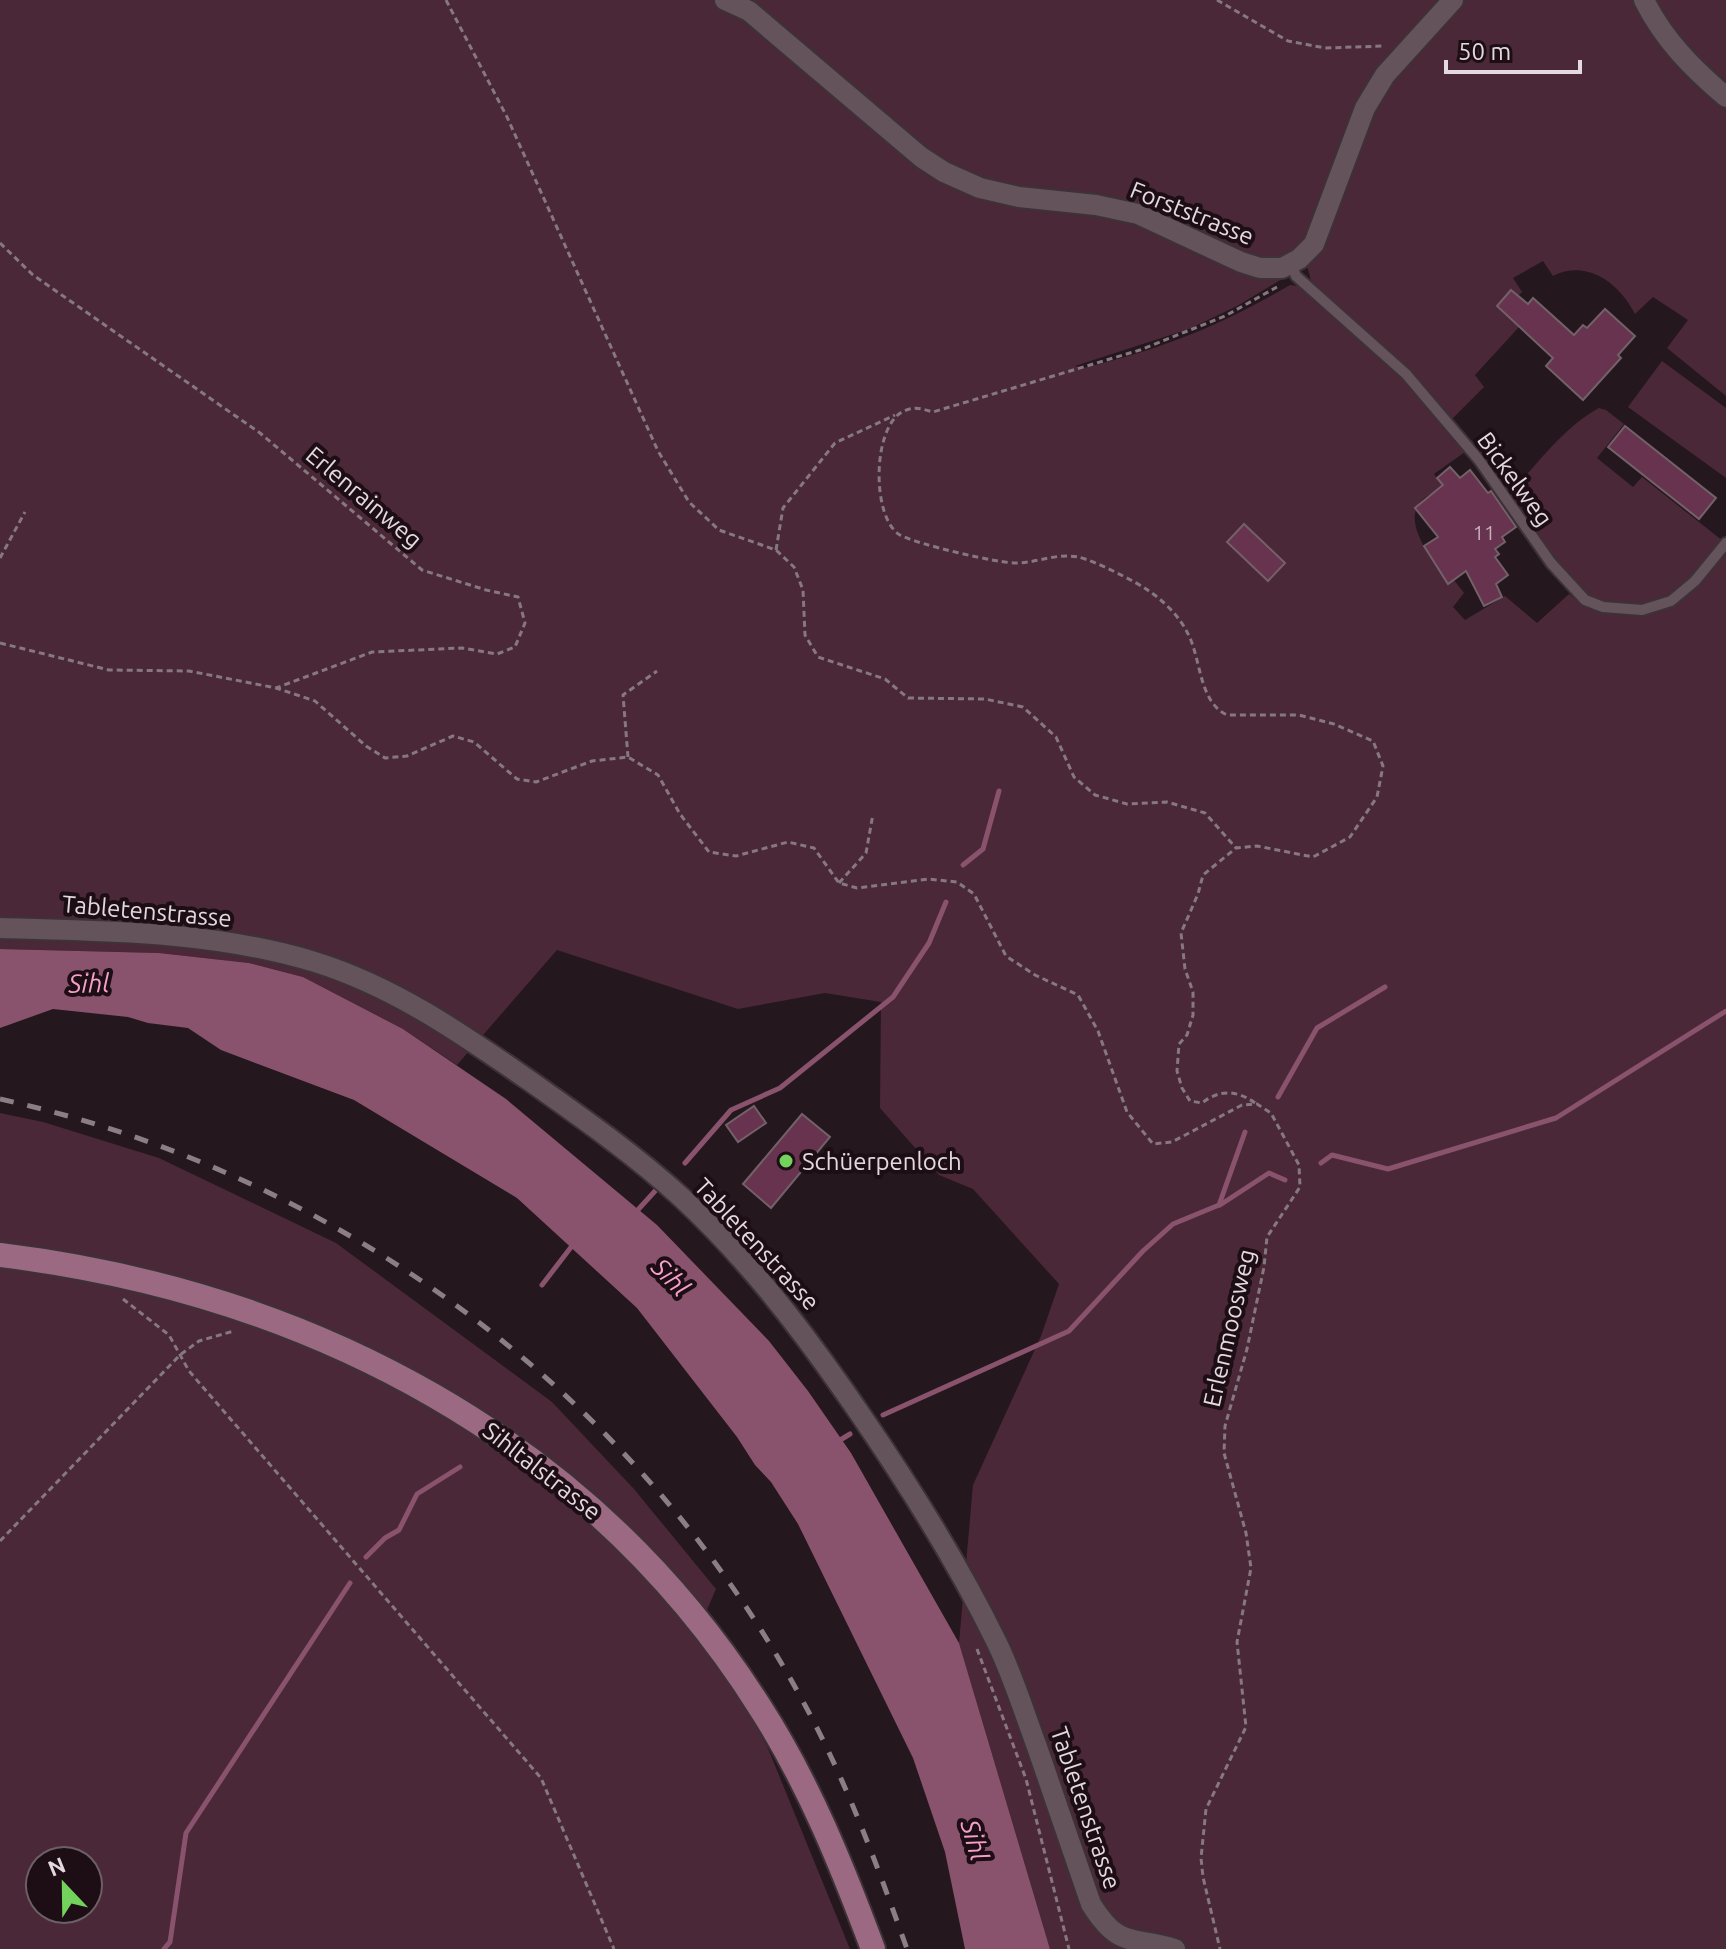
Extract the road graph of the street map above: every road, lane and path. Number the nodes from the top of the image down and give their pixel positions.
1 (446, 0) edge
2 (725, 0) edge
3 (1217, 0) edge
4 (1453, 0) edge
5 (1644, 0) edge
6 (1409, 45) junction
7 (1726, 97) edge
8 (0, 243) edge
9 (1291, 264) junction
10 (905, 410) junction
11 (25, 512) dead end
12 (1726, 543) edge
13 (776, 550) junction
14 (0, 558) edge
15 (0, 643) edge
16 (657, 671) dead end
17 (276, 688) junction
18 (628, 757) junction
19 (873, 814) dead end
20 (1236, 848) junction
21 (839, 883) junction
22 (0, 928) edge
23 (1257, 1104) junction
24 (0, 1255) edge
25 (132, 1306) dead end
26 (231, 1332) dead end
27 (180, 1355) junction
28 (0, 1541) edge
29 (977, 1648) dead end
30 (614, 1949) edge
31 (873, 1949) edge
32 (1069, 1949) edge
33 (1175, 1949) edge
34 (1220, 1949) edge

1 - 13 path
2 - 9 street, Forststrasse
3 - 6 path
4 - 6 street
5 - 7 street
6 - 9 street
8 - 17 path, Erlenrainweg
9 - 10 path
9 - 12 lane, Bickelweg
10 - 13 path
10 - 20 path
11 - 14 path
13 - 20 path
15 - 17 path
16 - 18 path
17 - 18 path
18 - 21 path
19 - 21 path
20 - 23 path
21 - 23 path
22 - 33 street, Tabletenstrasse
23 - 34 path, Erlenmoosweg
24 - 31 main road, Sihltalstrasse
25 - 27 path
26 - 27 path
27 - 28 path
27 - 30 path
29 - 32 path

